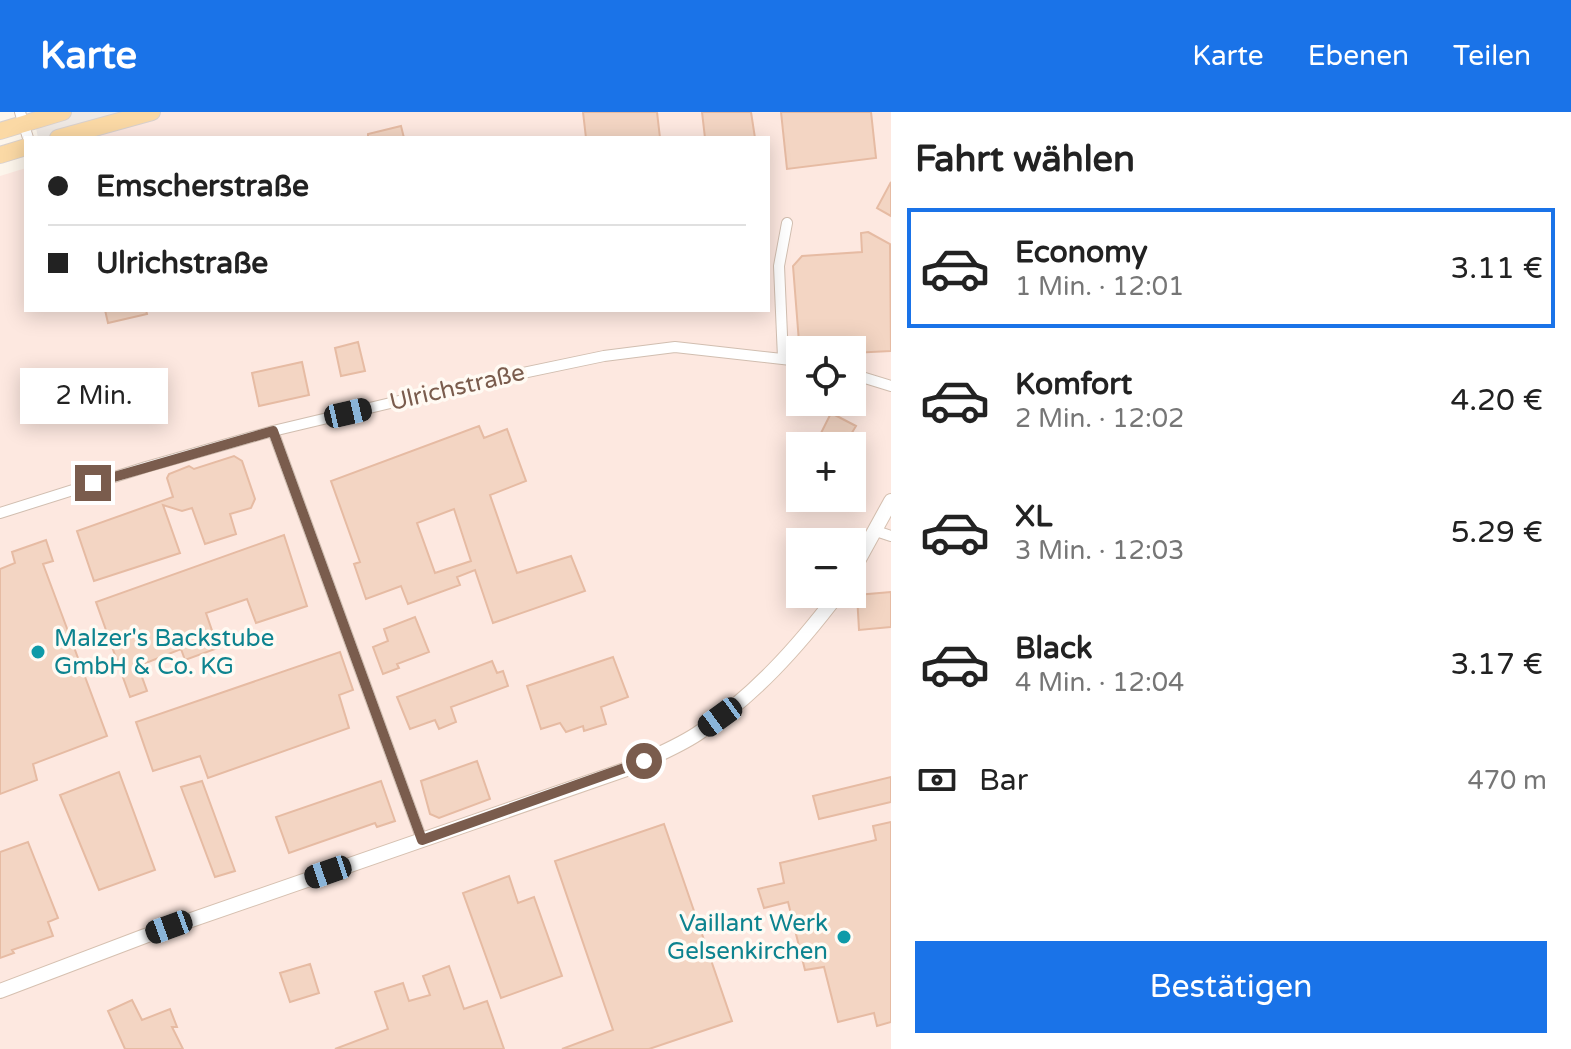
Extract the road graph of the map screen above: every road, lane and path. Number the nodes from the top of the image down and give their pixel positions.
1 (63, 112) edge
2 (152, 112) edge
3 (24, 124) edge
4 (0, 131) edge
5 (65, 136) edge
6 (24, 148) edge
7 (0, 155) edge
8 (787, 223) dead end
9 (783, 358) junction
10 (786, 359) edge
11 (866, 378) edge
12 (891, 386) edge
13 (273, 431) junction
14 (891, 501) edge
15 (0, 513) edge
16 (876, 531) junction
17 (891, 536) edge
18 (866, 548) edge
19 (827, 608) edge
20 (422, 840) junction
21 (0, 991) edge

1 - 3 main road
2 - 5 main road
3 - 4 main road
6 - 7 main road
8 - 9 street
9 - 10 street, Ulrichstraße
9 - 13 street, Ulrichstraße
11 - 12 street
13 - 15 street, Ulrichstraße
13 - 20 street
14 - 16 street
16 - 17 street
16 - 18 street
19 - 20 street
20 - 21 street

